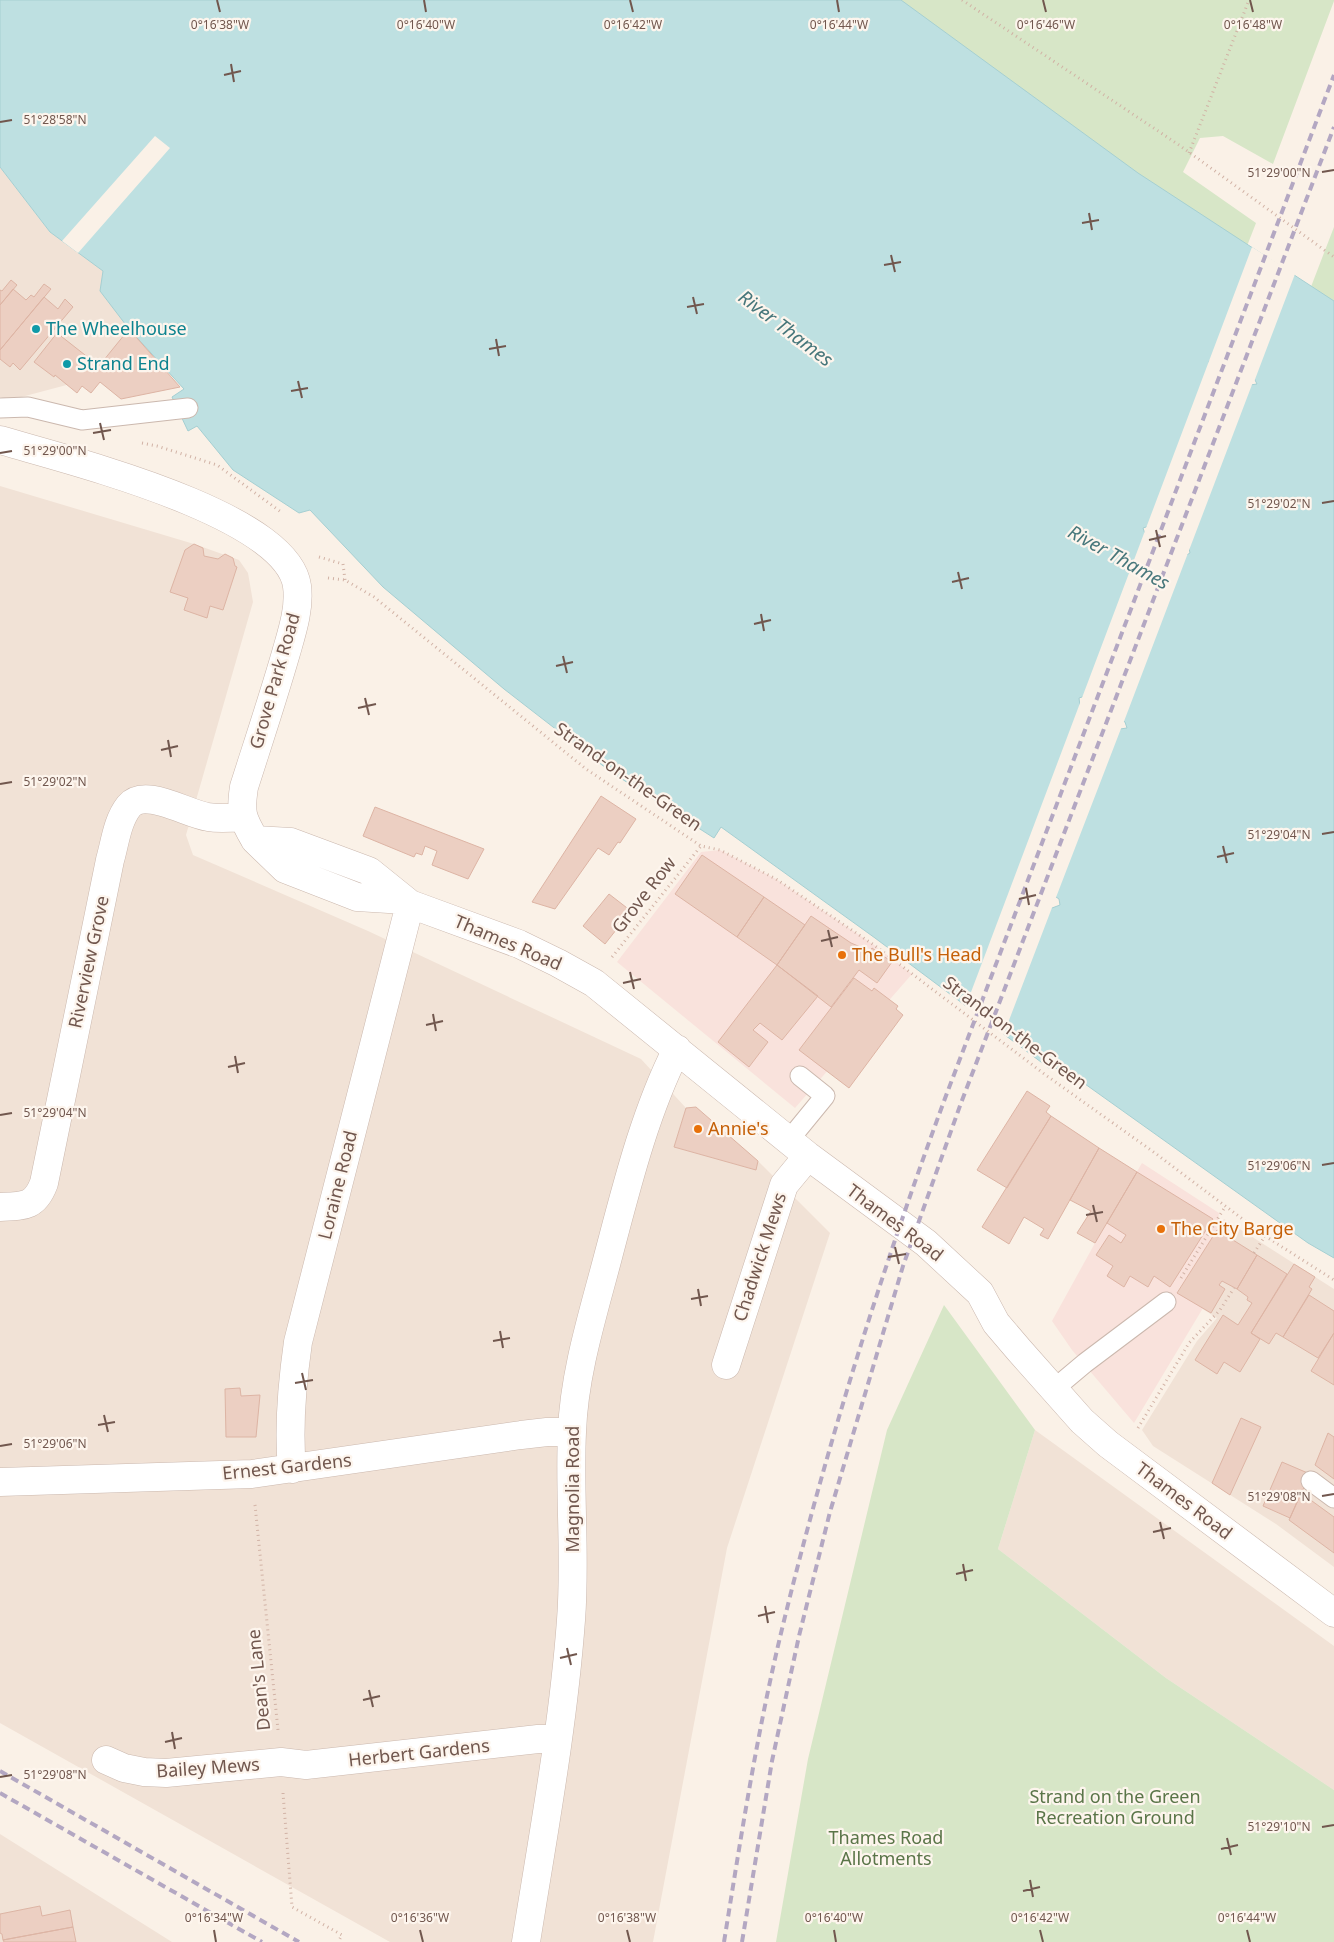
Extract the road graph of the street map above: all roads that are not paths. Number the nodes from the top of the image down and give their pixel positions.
1 (0, 408) edge
2 (188, 408) dead end
3 (0, 440) edge
4 (242, 817) junction
5 (408, 902) junction
6 (677, 1049) junction
7 (800, 1076) dead end
8 (798, 1148) junction
9 (0, 1207) edge
10 (1166, 1302) road end
11 (726, 1365) dead end
12 (1054, 1390) junction
13 (572, 1432) junction
14 (292, 1469) junction
15 (0, 1482) edge
16 (1311, 1482) dead end
17 (1334, 1498) edge
18 (1334, 1613) edge
19 (558, 1739) junction
20 (106, 1760) dead end
21 (281, 1762) joint
22 (526, 1942) edge

1 - 2 lane
3 - 4 street, Grove Park Road
4 - 5 street, Thames Road
4 - 9 street, Riverview Grove
5 - 6 street, Thames Road
5 - 14 street, Loraine Road
6 - 8 street, Thames Road
6 - 13 street, Magnolia Road
7 - 8 lane
8 - 11 street, Chadwick Mews
8 - 12 street, Thames Road
10 - 12 lane
12 - 18 street, Thames Road
13 - 14 street, Ernest Gardens
13 - 19 street, Magnolia Road
14 - 15 street, Ernest Gardens
16 - 17 lane
19 - 21 street, Herbert Gardens
19 - 22 street, Magnolia Road
20 - 21 street, Bailey Mews

